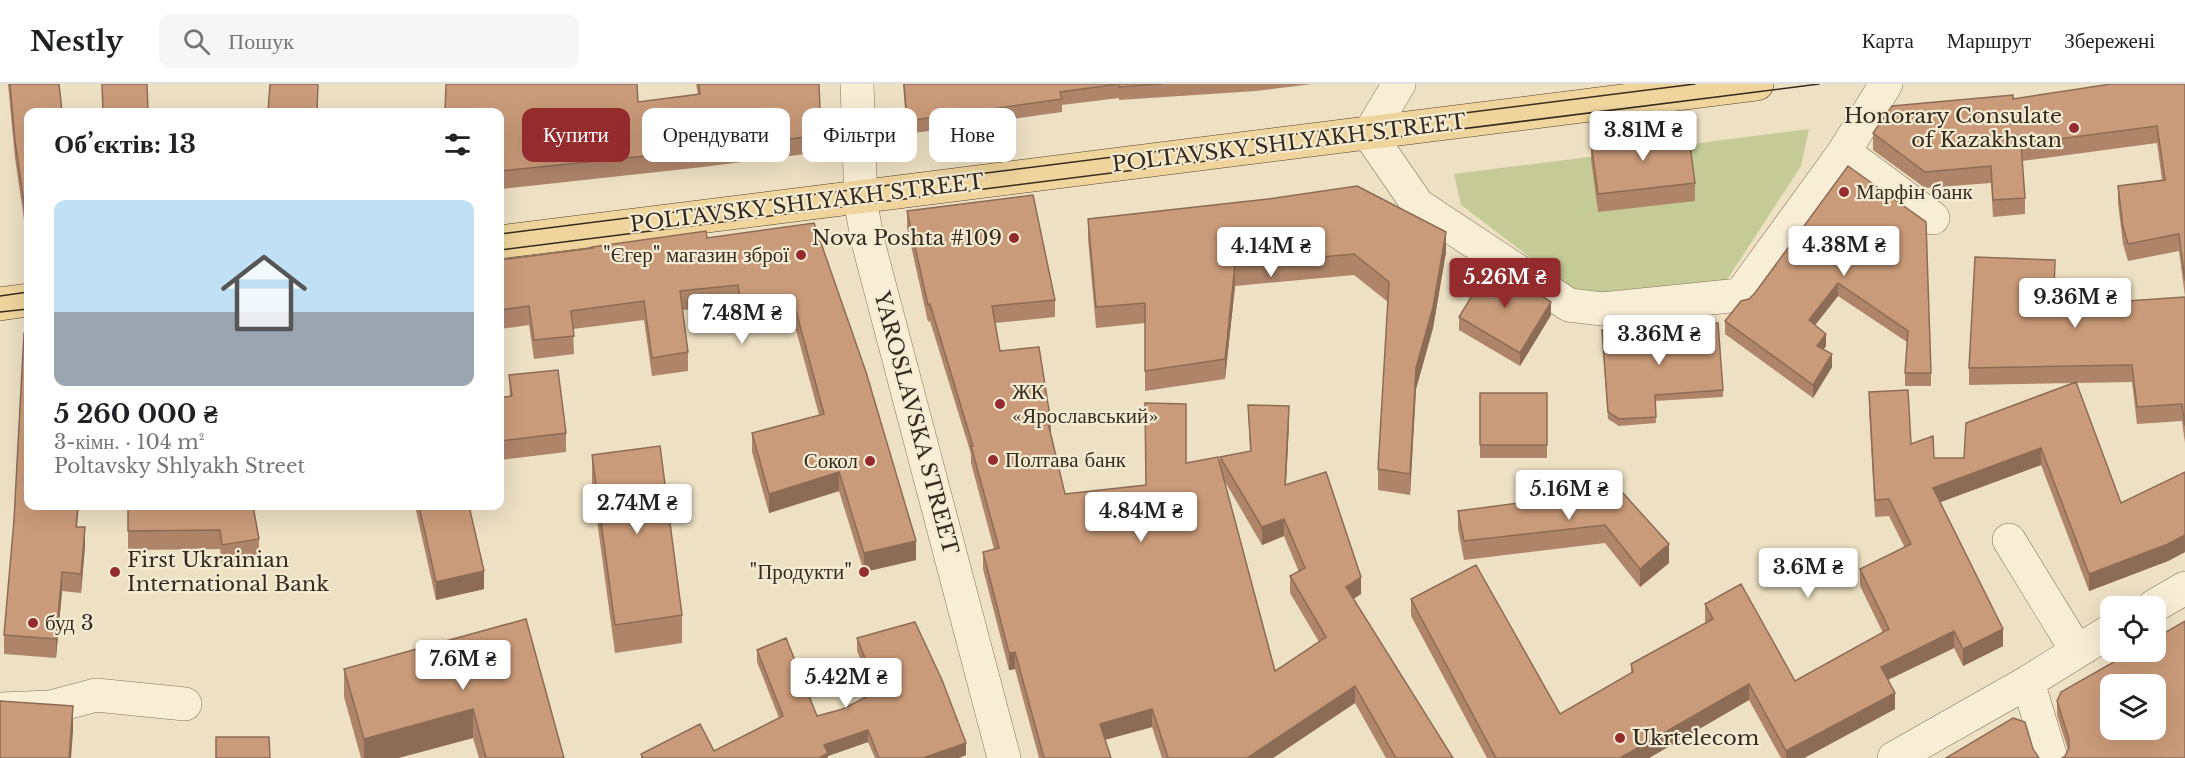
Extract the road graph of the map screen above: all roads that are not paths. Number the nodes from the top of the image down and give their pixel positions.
1 (858, 84) edge
2 (1399, 84) edge
3 (1758, 84) edge
4 (1886, 84) edge
5 (1369, 134) junction
6 (1844, 152) junction
7 (861, 197) junction
8 (1933, 218) dead end
9 (504, 242) edge
10 (24, 301) edge
11 (0, 304) edge
12 (2009, 540) dead end
13 (2185, 588) edge
14 (2166, 599) edge
15 (2100, 637) edge
16 (2077, 651) junction
17 (2028, 682) junction
18 (185, 704) dead end
19 (0, 709) edge
20 (1004, 758) edge
21 (1894, 758) edge
22 (2051, 758) edge

1 - 7 street, YAROSLAVSKA STREET
2 - 5 street
3 - 5 main road, POLTAVSKY SHLYAKH STREET
4 - 6 street
5 - 6 street
5 - 7 main road, POLTAVSKY SHLYAKH STREET
6 - 8 street
7 - 9 main road, POLTAVSKY SHLYAKH STREET
7 - 20 street, YAROSLAVSKA STREET
10 - 11 main road
12 - 16 street
13 - 14 street
15 - 16 street
16 - 17 street
17 - 21 street
17 - 22 street
18 - 19 street

